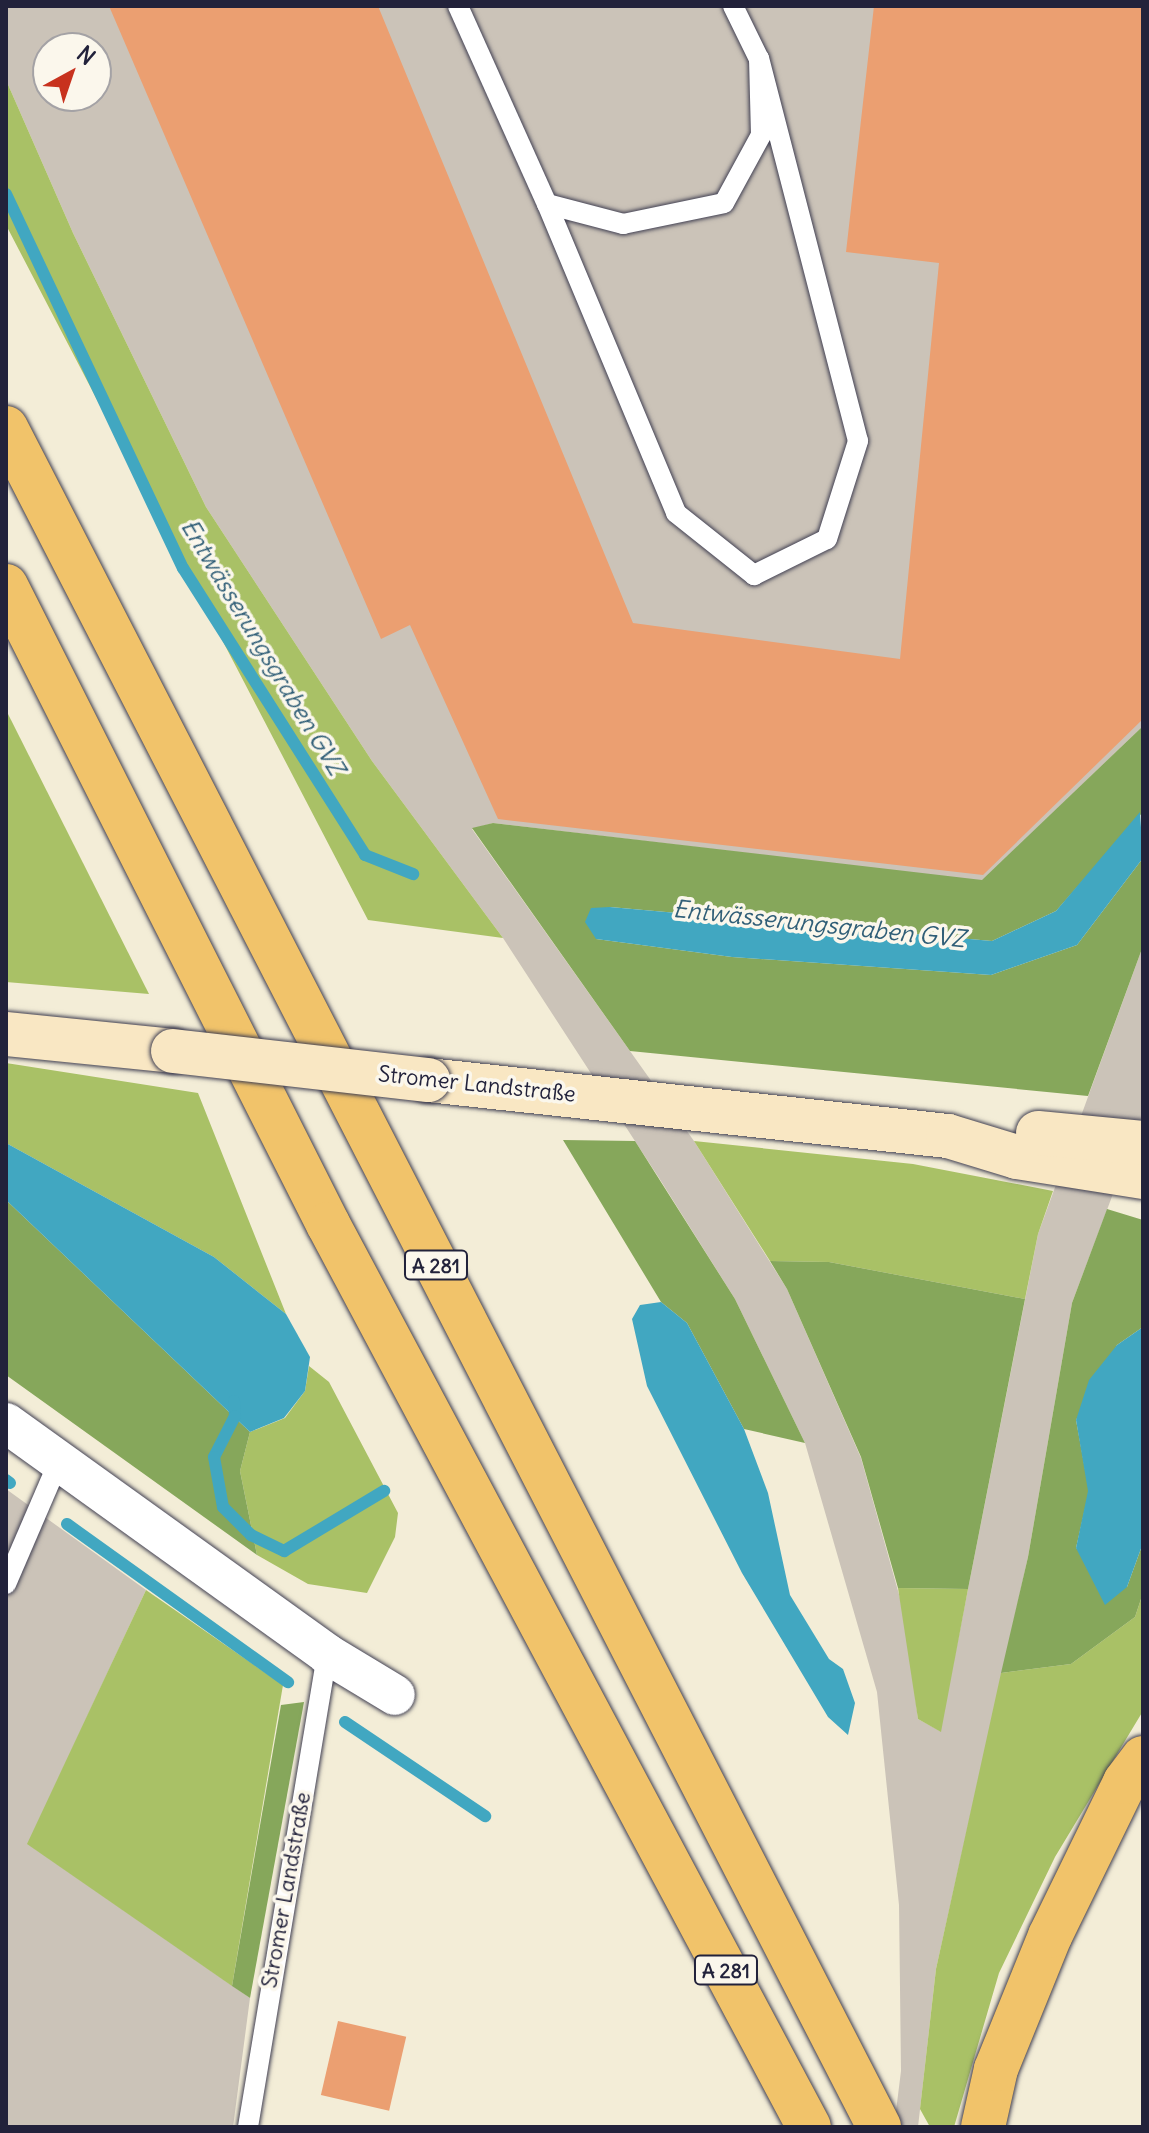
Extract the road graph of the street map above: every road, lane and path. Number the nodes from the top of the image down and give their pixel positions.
1 (458, 6) edge
2 (733, 6) edge
3 (759, 59) junction
4 (547, 204) junction
5 (6, 428) edge
6 (6, 586) edge
7 (6, 1034) edge
8 (1143, 1143) edge
9 (1020, 1144) junction
10 (1143, 1177) edge
11 (6, 1423) edge
12 (59, 1461) junction
13 (6, 1584) edge
14 (327, 1654) junction
15 (395, 1695) dead end
16 (1143, 1758) edge
17 (872, 2114) edge
18 (248, 2127) edge
19 (809, 2127) edge
20 (983, 2127) edge

1 - 4 lane
2 - 3 lane
3 - 4 lane
3 - 4 lane
5 - 17 highway, A 281
6 - 19 highway, A 281
7 - 9 main road, Stromer Landstraße, bridge
8 - 9 main road, Stromer Landstraße
9 - 10 main road, Stromer Landstraße
11 - 12 street
12 - 13 lane
12 - 14 street
14 - 15 street
14 - 18 lane, Stromer Landstraße
16 - 20 highway

